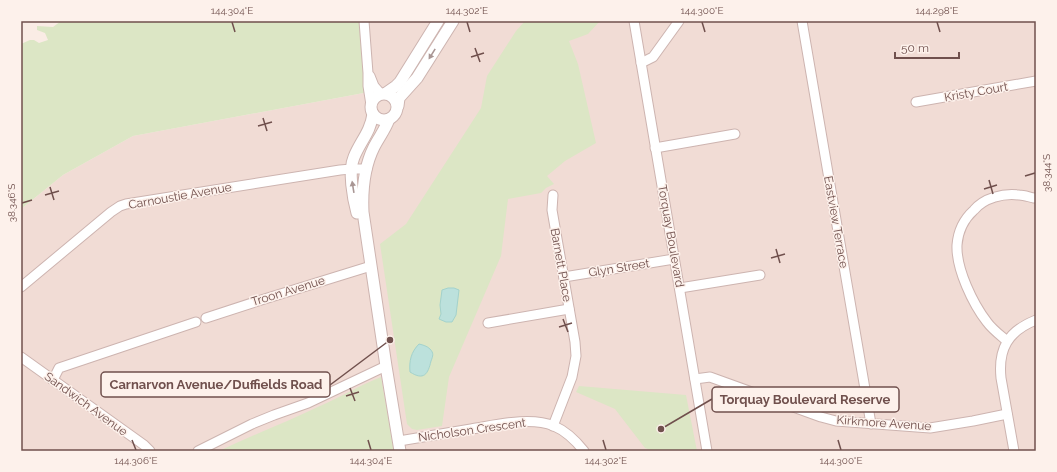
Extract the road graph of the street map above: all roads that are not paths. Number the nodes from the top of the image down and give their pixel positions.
1 (364, 21) edge
2 (438, 21) edge
3 (453, 21) edge
4 (634, 21) edge
5 (679, 21) edge
6 (802, 21) edge
7 (641, 63) junction
8 (368, 73) junction
9 (1036, 81) edge
10 (384, 94) junction
11 (916, 102) dead end
12 (398, 106) junction
13 (372, 109) junction
14 (388, 119) junction
15 (735, 134) dead end
16 (656, 148) junction
17 (351, 169) junction
18 (367, 169) junction
19 (553, 195) dead end
20 (1034, 198) dead end
21 (674, 259) junction
22 (371, 266) junction
23 (760, 275) dead end
24 (564, 277) junction
25 (21, 287) edge
26 (680, 288) junction
27 (569, 309) junction
28 (206, 318) dead end
29 (1036, 320) edge
30 (196, 322) dead end
31 (488, 323) dead end
32 (1007, 341) junction
33 (21, 357) edge
34 (386, 366) junction
35 (695, 379) junction
36 (53, 380) junction
37 (1007, 414) junction
38 (871, 424) junction
39 (553, 426) junction
40 (399, 446) edge
41 (150, 451) edge
42 (198, 451) edge
43 (584, 451) edge
44 (707, 451) edge
45 (1014, 451) edge

1 - 8 street
2 - 10 street
3 -> 12 street
4 - 7 street, Torquay Boulevard
5 - 7 street
6 - 38 street, Eastview Terrace
7 - 16 street, Torquay Boulevard
8 - 10 street
8 - 13 street
9 - 11 street, Kristy Court
10 - 12 street
10 - 13 street
12 - 14 street
13 - 14 street
13 - 17 street
14 - 18 street
15 - 16 street
16 - 21 street, Torquay Boulevard
17 - 18 street, Carnoustie Avenue
22 -> 17 street
17 - 25 street, Carnoustie Avenue
18 - 22 street
19 - 24 street, Barnett Place
20 - 32 street
21 - 24 street, Glyn Street
21 - 26 street, Torquay Boulevard
22 - 28 street, Troon Avenue
22 - 34 street
23 - 26 street
24 - 27 street, Barnett Place
26 - 35 street, Torquay Boulevard
27 - 31 street
27 - 39 street, Barnett Place
29 - 32 street
30 - 36 street
32 - 37 street
33 - 36 street, Sandwich Avenue
34 - 40 street
34 - 42 street
35 - 38 street, Kirkmore Avenue
35 - 44 street, Torquay Boulevard
36 - 41 street, Sandwich Avenue
37 - 38 street, Kirkmore Avenue
37 - 45 street
39 - 40 street, Nicholson Crescent
39 - 43 street, Nicholson Crescent

